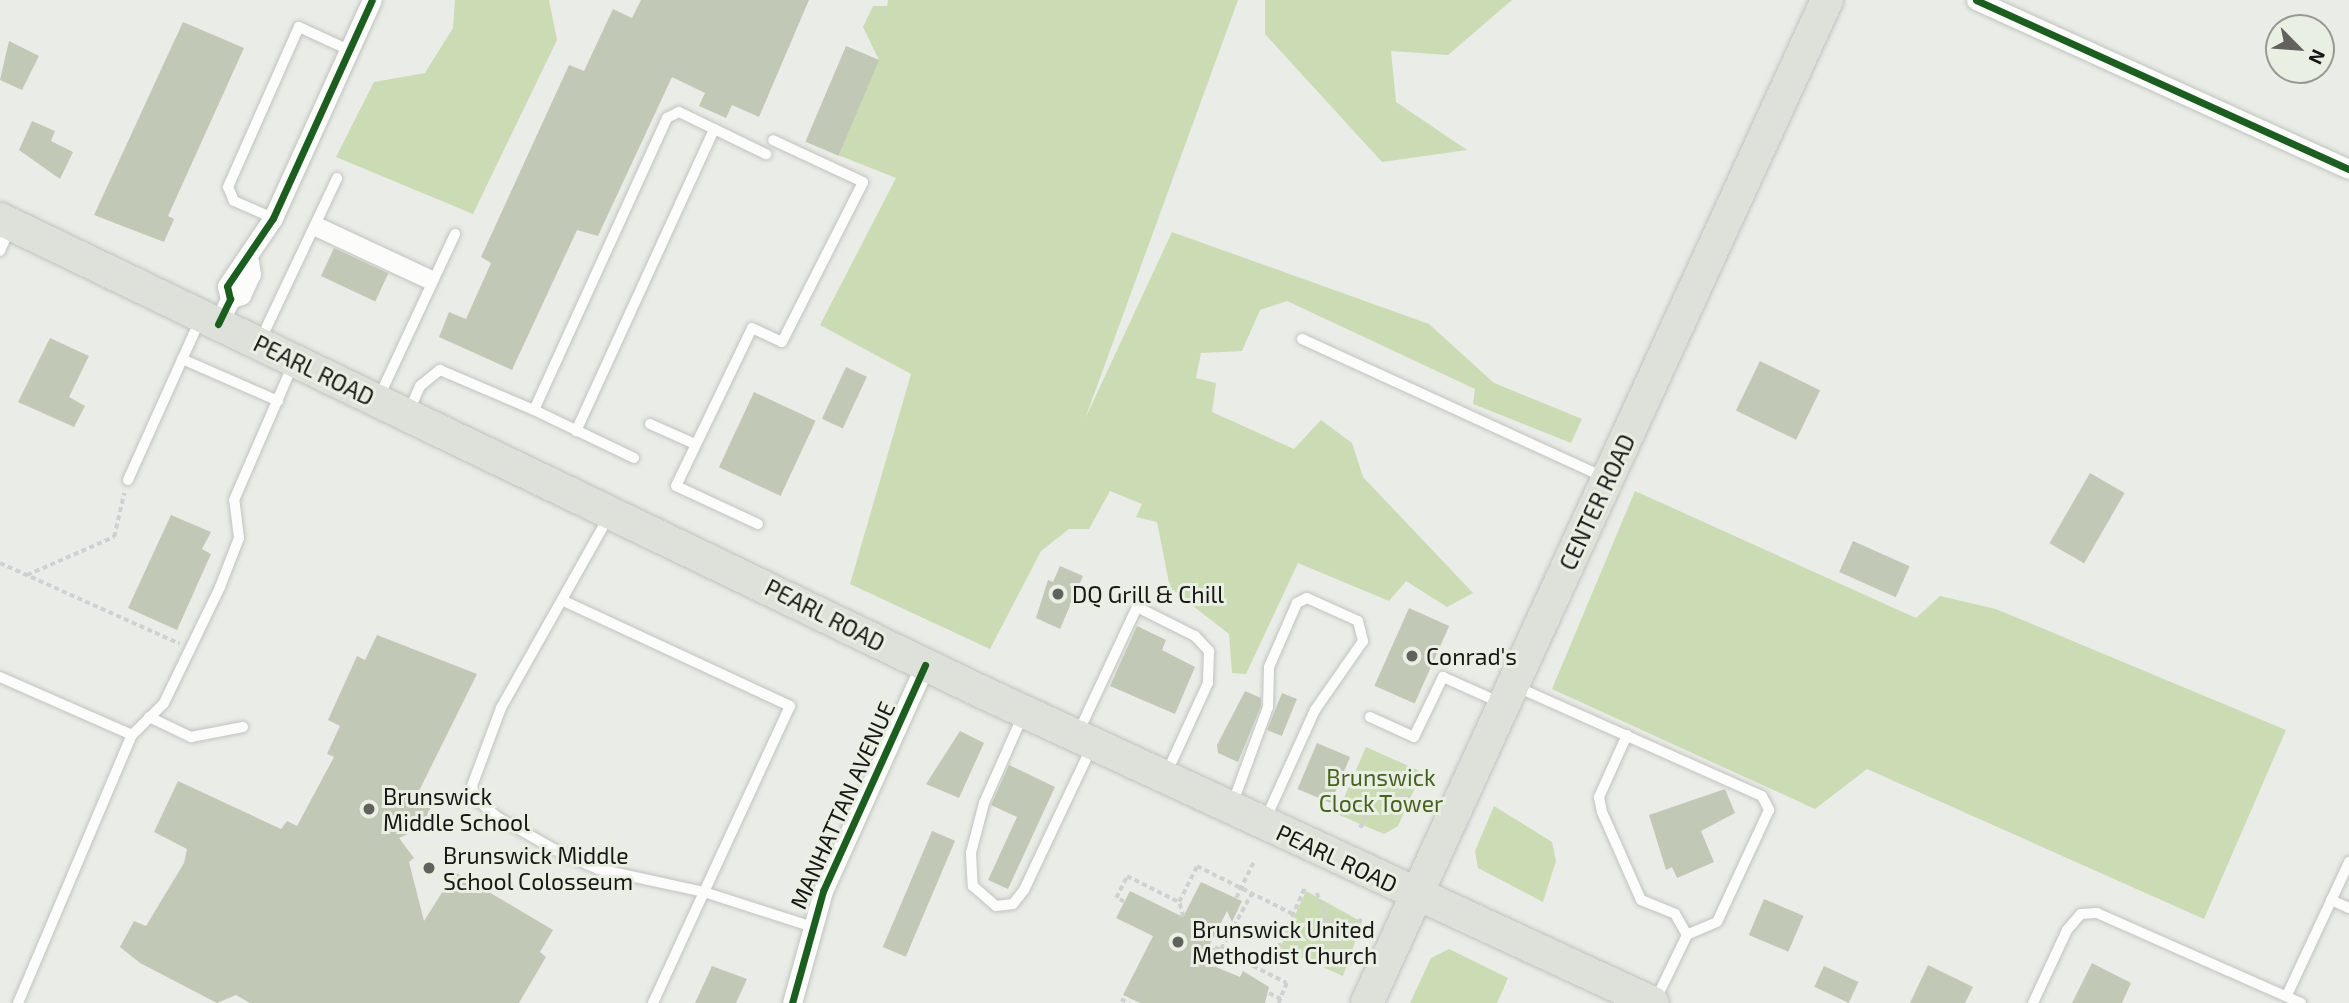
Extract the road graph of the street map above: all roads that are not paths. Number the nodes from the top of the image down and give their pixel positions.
1 (372, 0) edge
2 (1827, 0) edge
3 (1976, 0) edge
4 (349, 50) junction
5 (714, 129) junction
6 (773, 140) dead end
7 (766, 153) dead end
8 (2349, 169) edge
9 (337, 178) dead end
10 (273, 218) junction
11 (315, 226) junction
12 (4, 232) edge
13 (455, 234) dead end
14 (433, 281) junction
15 (217, 313) junction
16 (1302, 339) dead end
17 (259, 343) junction
18 (182, 359) junction
19 (294, 360) junction
20 (278, 401) junction
21 (377, 401) junction
22 (534, 411) junction
23 (407, 415) junction
24 (650, 424) dead end
25 (576, 431) junction
26 (695, 444) junction
27 (634, 458) dead end
28 (1608, 479) junction
29 (128, 480) road end
30 (611, 511) junction
31 (758, 524) dead end
32 (566, 601) junction
33 (925, 665) junction
34 (0, 677) edge
35 (1509, 695) junction
36 (1025, 711) junction
37 (149, 717) junction
38 (1370, 717) dead end
39 (243, 727) dead end
40 (132, 735) junction
41 (1627, 735) junction
42 (1086, 739) junction
43 (1165, 776) junction
44 (1231, 807) junction
45 (1263, 824) junction
46 (2349, 862) edge
47 (704, 891) junction
48 (1417, 894) junction
49 (2331, 901) junction
50 (2349, 908) edge
51 (810, 926) junction
52 (1687, 935) junction
53 (2288, 993) junction
54 (18, 1003) edge
55 (653, 1003) edge
56 (792, 1003) edge
57 (1367, 1003) edge
58 (1654, 1003) edge
59 (2033, 1003) edge
60 (2301, 1003) edge

1 - 4 street
2 - 28 main road, CENTER ROAD
3 - 8 street
4 - 10 street
4 - 10 lane
5 - 7 lane
5 - 22 lane
5 - 25 lane
6 - 26 lane
9 - 11 lane
10 - 15 street
11 - 14 lane
11 - 17 lane
12 - 15 main road, PEARL ROAD
13 - 14 lane
14 - 21 lane
15 - 17 main road, PEARL ROAD
15 - 18 lane
16 - 28 lane
17 - 19 main road, PEARL ROAD
18 - 20 lane
18 - 29 lane
19 - 20 lane
19 - 21 main road, PEARL ROAD
20 - 37 lane
21 - 23 main road, PEARL ROAD
22 - 23 lane
22 - 25 lane
23 - 30 main road, PEARL ROAD
24 - 26 lane
25 - 27 lane
26 - 31 lane
28 - 35 main road, CENTER ROAD
30 - 32 lane
30 - 33 main road, PEARL ROAD
32 - 47 lane
32 - 47 lane
33 - 36 main road, PEARL ROAD
33 - 51 street, MANHATTAN AVENUE
34 - 40 lane
35 - 38 lane
35 - 41 lane
35 - 48 main road, CENTER ROAD
36 - 42 main road, PEARL ROAD
36 - 42 lane
37 - 39 lane
37 - 40 lane
40 - 54 lane
41 - 52 lane
41 - 52 lane
42 - 43 main road, PEARL ROAD
42 - 43 lane
43 - 44 main road, PEARL ROAD
44 - 45 main road, PEARL ROAD
44 - 45 lane
45 - 48 main road, PEARL ROAD
46 - 49 lane
47 - 51 lane
47 - 55 lane
48 - 57 main road, CENTER ROAD
48 - 58 main road, PEARL ROAD
49 - 50 lane
49 - 53 lane
51 - 56 street, MANHATTAN AVENUE
52 - 58 lane
53 - 59 lane
53 - 60 lane

